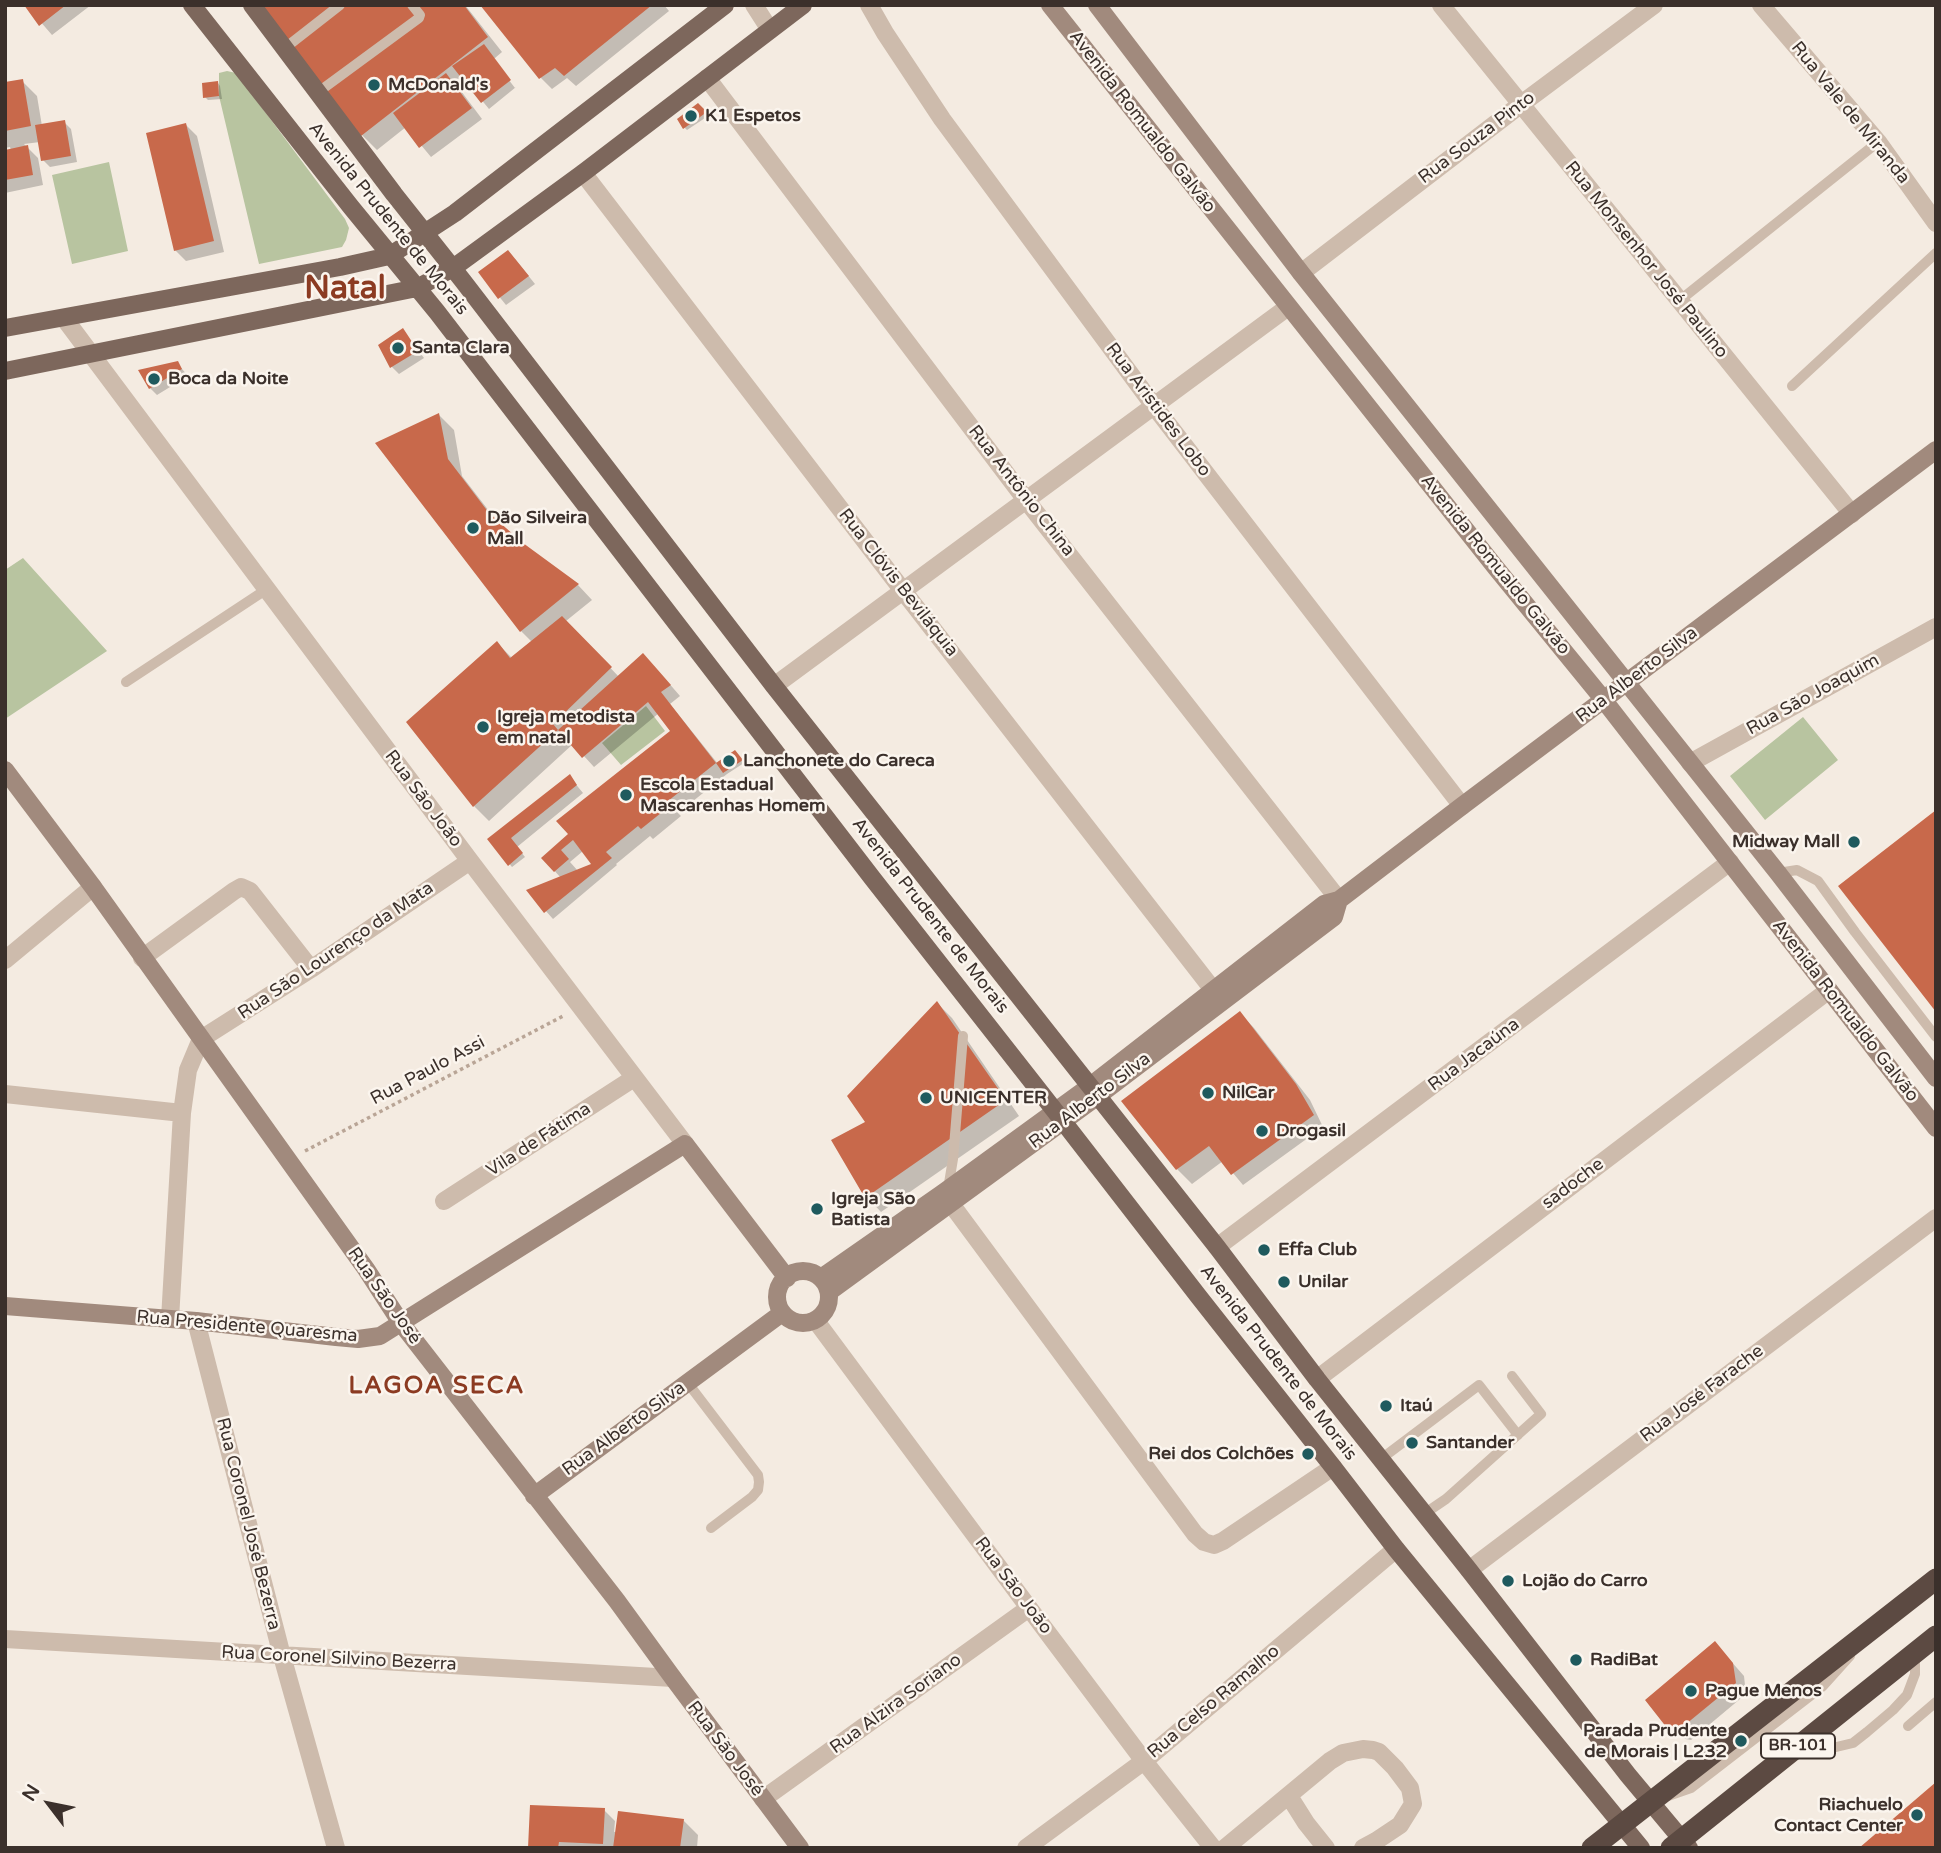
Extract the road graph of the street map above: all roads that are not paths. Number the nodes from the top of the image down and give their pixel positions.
1 (192, 5) edge
2 (252, 5) edge
3 (340, 5) edge
4 (412, 5) edge
5 (725, 5) edge
6 (754, 5) edge
7 (803, 5) edge
8 (869, 5) edge
9 (1050, 5) edge
10 (1097, 5) edge
11 (1441, 5) edge
12 (1654, 5) edge
13 (1761, 5) edge
14 (770, 30) junction
15 (285, 48) junction
16 (707, 78) junction
17 (317, 93) junction
18 (1520, 105) junction
19 (1878, 142) junction
20 (583, 173) junction
21 (1936, 223) edge
22 (425, 233) junction
23 (1936, 253) edge
24 (389, 256) junction
25 (453, 268) junction
26 (1301, 273) junction
27 (417, 288) junction
28 (1679, 301) junction
29 (1288, 307) junction
30 (64, 318) junction
31 (5, 328) edge
32 (92, 354) junction
33 (5, 371) edge
34 (1792, 386) dead end
35 (1154, 406) junction
36 (1936, 450) edge
37 (1026, 500) junction
38 (1852, 514) junction
39 (267, 589) junction
40 (904, 592) junction
41 (1936, 627) edge
42 (126, 681) dead end
43 (1627, 682) junction
44 (774, 687) junction
45 (1604, 700) junction
46 (1690, 763) junction
47 (5, 770) edge
48 (1462, 806) junction
49 (470, 862) junction
50 (1730, 862) junction
51 (1778, 873) junction
52 (93, 887) junction
53 (1339, 900) junction
54 (142, 958) junction
55 (5, 960) edge
56 (311, 970) junction
57 (1829, 990) junction
58 (1214, 991) junction
59 (963, 1036) dead end
60 (1936, 1037) edge
61 (201, 1040) junction
62 (634, 1078) junction
63 (1936, 1078) edge
64 (1094, 1091) junction
65 (5, 1094) edge
66 (182, 1112) junction
67 (1059, 1116) junction
68 (1936, 1128) edge
69 (685, 1144) junction
70 (948, 1195) junction
71 (444, 1201) dead end
72 (1936, 1217) edge
73 (1217, 1247) junction
74 (787, 1278) junction
75 (825, 1285) junction
76 (5, 1306) edge
77 (782, 1313) junction
78 (170, 1319) junction
79 (196, 1321) junction
80 (816, 1321) junction
81 (401, 1323) junction
82 (1512, 1376) dead end
83 (1317, 1379) junction
84 (687, 1382) junction
85 (1518, 1435) junction
86 (1381, 1459) junction
87 (1333, 1467) junction
88 (534, 1496) junction
89 (1424, 1514) junction
90 (711, 1528) dead end
91 (1396, 1549) junction
92 (1469, 1570) junction
93 (1936, 1579) edge
94 (1030, 1608) junction
95 (1936, 1636) edge
96 (5, 1639) edge
97 (1915, 1653) junction
98 (282, 1656) junction
99 (673, 1678) junction
100 (1936, 1702) edge
101 (1908, 1726) dead end
102 (1805, 1741) junction
103 (1144, 1760) junction
104 (1289, 1796) junction
105 (763, 1799) junction
106 (1650, 1802) junction
107 (1621, 1824) junction
108 (1681, 1845) edge
109 (336, 1848) edge
110 (800, 1848) edge
111 (1026, 1848) edge
112 (1213, 1848) edge
113 (1226, 1848) edge
114 (1326, 1848) edge
115 (1363, 1848) edge
116 (1592, 1848) edge
117 (1641, 1848) edge

1 - 24 main road, Avenida Prudente de Morais
2 - 15 main road, Avenida Prudente de Morais
3 - 15 lane
4 - 17 lane
5 - 22 main road
6 - 14 street
7 - 14 main road
8 - 35 street, Rua Aristides Lobo
9 - 29 main road, Avenida Romualdo Galvão
10 - 26 main road, Avenida Romualdo Galvão
11 - 18 street, Rua Monsenhor José Paulino
12 - 18 street, Rua Souza Pinto
13 - 19 street, Rua Vale de Miranda
14 - 16 main road
15 - 17 main road, Avenida Prudente de Morais
16 - 20 main road
16 - 37 street, Rua Antônio China
17 - 22 main road, Avenida Prudente de Morais
18 - 26 street, Rua Souza Pinto
18 - 28 street, Rua Monsenhor José Paulino
19 - 21 street, Rua Vale de Miranda
19 - 28 lane
20 - 25 main road
20 - 40 street, Rua Clóvis Beviláquia
22 - 24 main road
22 - 25 main road, Avenida Prudente de Morais
23 - 34 lane
24 - 27 main road, Avenida Prudente de Morais
24 - 30 main road
25 - 27 main road
25 - 44 main road, Avenida Prudente de Morais
26 - 43 main road, Avenida Romualdo Galvão
27 - 32 main road
27 - 67 main road, Avenida Prudente de Morais
28 - 38 street, Rua Monsenhor José Paulino
29 - 35 street
29 - 45 main road, Avenida Romualdo Galvão
30 - 31 main road
30 - 32 street, Rua São João
32 - 33 main road
32 - 39 street, Rua São João
35 - 37 street
35 - 48 street, Rua Aristides Lobo
36 - 38 main road, Rua Alberto Silva
37 - 40 street
37 - 53 street, Rua Antônio China
38 - 43 main road, Rua Alberto Silva
39 - 42 lane
39 - 49 street, Rua São João
40 - 44 street
40 - 58 street, Rua Clóvis Beviláquia
41 - 46 street, Rua São Joaquim
43 - 45 main road, Rua Alberto Silva
43 - 46 main road, Avenida Romualdo Galvão
44 - 64 main road, Avenida Prudente de Morais
45 - 48 main road, Rua Alberto Silva
45 - 50 main road, Avenida Romualdo Galvão
46 - 51 main road, Avenida Romualdo Galvão
47 - 52 main road, Rua São José
48 - 53 main road, Rua Alberto Silva
49 - 56 street, Rua São Lourenço da Mata
49 - 62 street, Rua São João
50 - 57 main road, Avenida Romualdo Galvão
50 - 73 street, Rua Jacaúna
51 - 60 lane
51 - 63 main road, Avenida Romualdo Galvão
52 - 54 main road, Rua São José
52 - 55 street
53 - 58 main road, Rua Alberto Silva
53 - 64 main road, Rua Alberto Silva
54 - 56 street
54 - 61 main road, Rua São José
56 - 61 street, Rua São Lourenço da Mata
57 - 68 main road, Avenida Romualdo Galvão
57 - 83 street, sadoche
58 - 64 main road, Rua Alberto Silva
59 - 70 lane
61 - 66 street
61 - 81 main road, Rua São José
62 - 69 street, Rua São João
62 - 71 street, Vila de Fátima
64 - 67 main road, Rua Alberto Silva
64 - 73 main road, Avenida Prudente de Morais
65 - 66 street
66 - 78 street
67 - 70 main road, Rua Alberto Silva
67 - 87 main road, Avenida Prudente de Morais
69 - 74 main road, Rua São João
69 - 81 main road, Rua Presidente Quaresma
70 - 75 main road, Rua Alberto Silva
70 - 87 street
72 - 92 street, Rua José Farache
73 - 83 main road, Avenida Prudente de Morais
74 - 75 main road
74 - 77 main road
75 - 80 main road
76 - 78 main road, Rua Presidente Quaresma
77 - 80 main road
77 - 84 main road, Rua Alberto Silva
78 - 79 main road, Rua Presidente Quaresma
79 - 81 main road, Rua Presidente Quaresma
79 - 98 street, Rua Coronel José Bezerra
80 - 94 street, Rua São João
81 - 88 main road, Rua São José
82 - 85 lane
83 - 86 main road, Avenida Prudente de Morais
84 - 88 main road, Rua Alberto Silva
84 - 90 lane
85 - 86 lane
85 - 89 lane
86 - 89 main road, Avenida Prudente de Morais
87 - 91 main road, Avenida Prudente de Morais
88 - 99 main road, Rua São José
89 - 92 main road, Avenida Prudente de Morais
91 - 103 street, Rua Celso Ramalho
91 - 107 main road, Avenida Prudente de Morais
92 - 106 main road, Avenida Prudente de Morais
93 - 106 highway, BR-101
94 - 103 street, Rua São João
94 - 105 street, Rua Alzira Soriano
95 - 97 highway, BR-101
96 - 98 street, Rua Coronel Silvino Bezerra
97 - 102 highway, BR-101
97 - 102 lane
98 - 99 street, Rua Coronel Silvino Bezerra
98 - 109 street, Rua Coronel José Bezerra
99 - 105 main road, Rua São José
100 - 101 lane
102 - 108 highway, BR-101
103 - 111 street, Rua Celso Ramalho
103 - 112 street, Rua São João
104 - 113 street
104 - 114 street
104 - 115 street
105 - 110 main road, Rua São José
106 - 107 highway, BR-101
106 - 108 main road, Avenida Prudente de Morais
107 - 116 highway, BR-101
107 - 117 main road, Avenida Prudente de Morais

